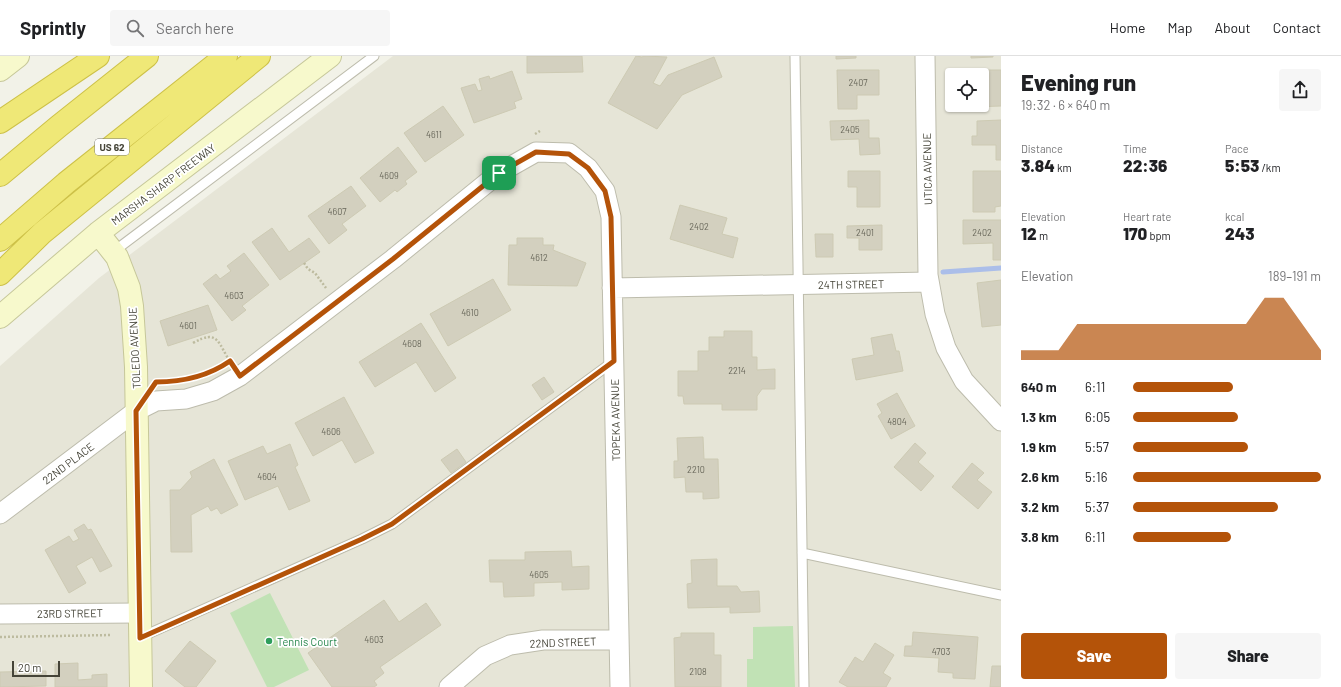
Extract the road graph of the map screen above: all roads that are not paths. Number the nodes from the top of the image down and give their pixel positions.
1 (18, 56) edge
2 (98, 56) edge
3 (147, 56) edge
4 (226, 56) edge
5 (259, 56) edge
6 (330, 56) edge
7 (374, 56) edge
8 (795, 56) edge
9 (925, 56) edge
10 (0, 70) edge
11 (0, 122) edge
12 (0, 175) edge
13 (98, 234) junction
14 (0, 240) edge
15 (113, 252) junction
16 (0, 274) edge
17 (929, 282) junction
18 (798, 285) junction
19 (612, 288) junction
20 (0, 317) edge
21 (614, 361) junction
22 (136, 411) junction
23 (1001, 421) edge
24 (0, 514) edge
25 (802, 553) junction
26 (1001, 595) edge
27 (139, 613) junction
28 (0, 614) edge
29 (140, 638) junction
30 (619, 640) junction
31 (140, 687) edge
32 (449, 687) edge
33 (620, 687) edge
34 (804, 687) edge

1 - 10 street
2 - 11 highway
3 - 12 highway
4 - 14 highway, US 62
5 - 16 highway
6 - 13 street, MARSHA SHARP FREEWAY
7 - 15 lane
8 - 18 lane
9 - 17 street, UTICA AVENUE
13 - 15 street, TOLEDO AVENUE
13 - 20 street, MARSHA SHARP FREEWAY
15 - 22 street, TOLEDO AVENUE
17 - 18 street, 24TH STREET
17 - 23 street
18 - 19 street, 24TH STREET
18 - 25 lane
19 - 21 street, TOPEKA AVENUE
19 - 22 street, TOPEKA AVENUE
21 - 29 lane
21 - 30 street, TOPEKA AVENUE
22 - 24 street, 22ND PLACE
22 - 27 street, TOLEDO AVENUE
25 - 26 lane
25 - 34 lane
27 - 28 street, 23RD STREET
27 - 29 street, TOLEDO AVENUE
29 - 31 street, TOLEDO AVENUE
30 - 32 street, 22ND STREET
30 - 33 street, TOPEKA AVENUE

